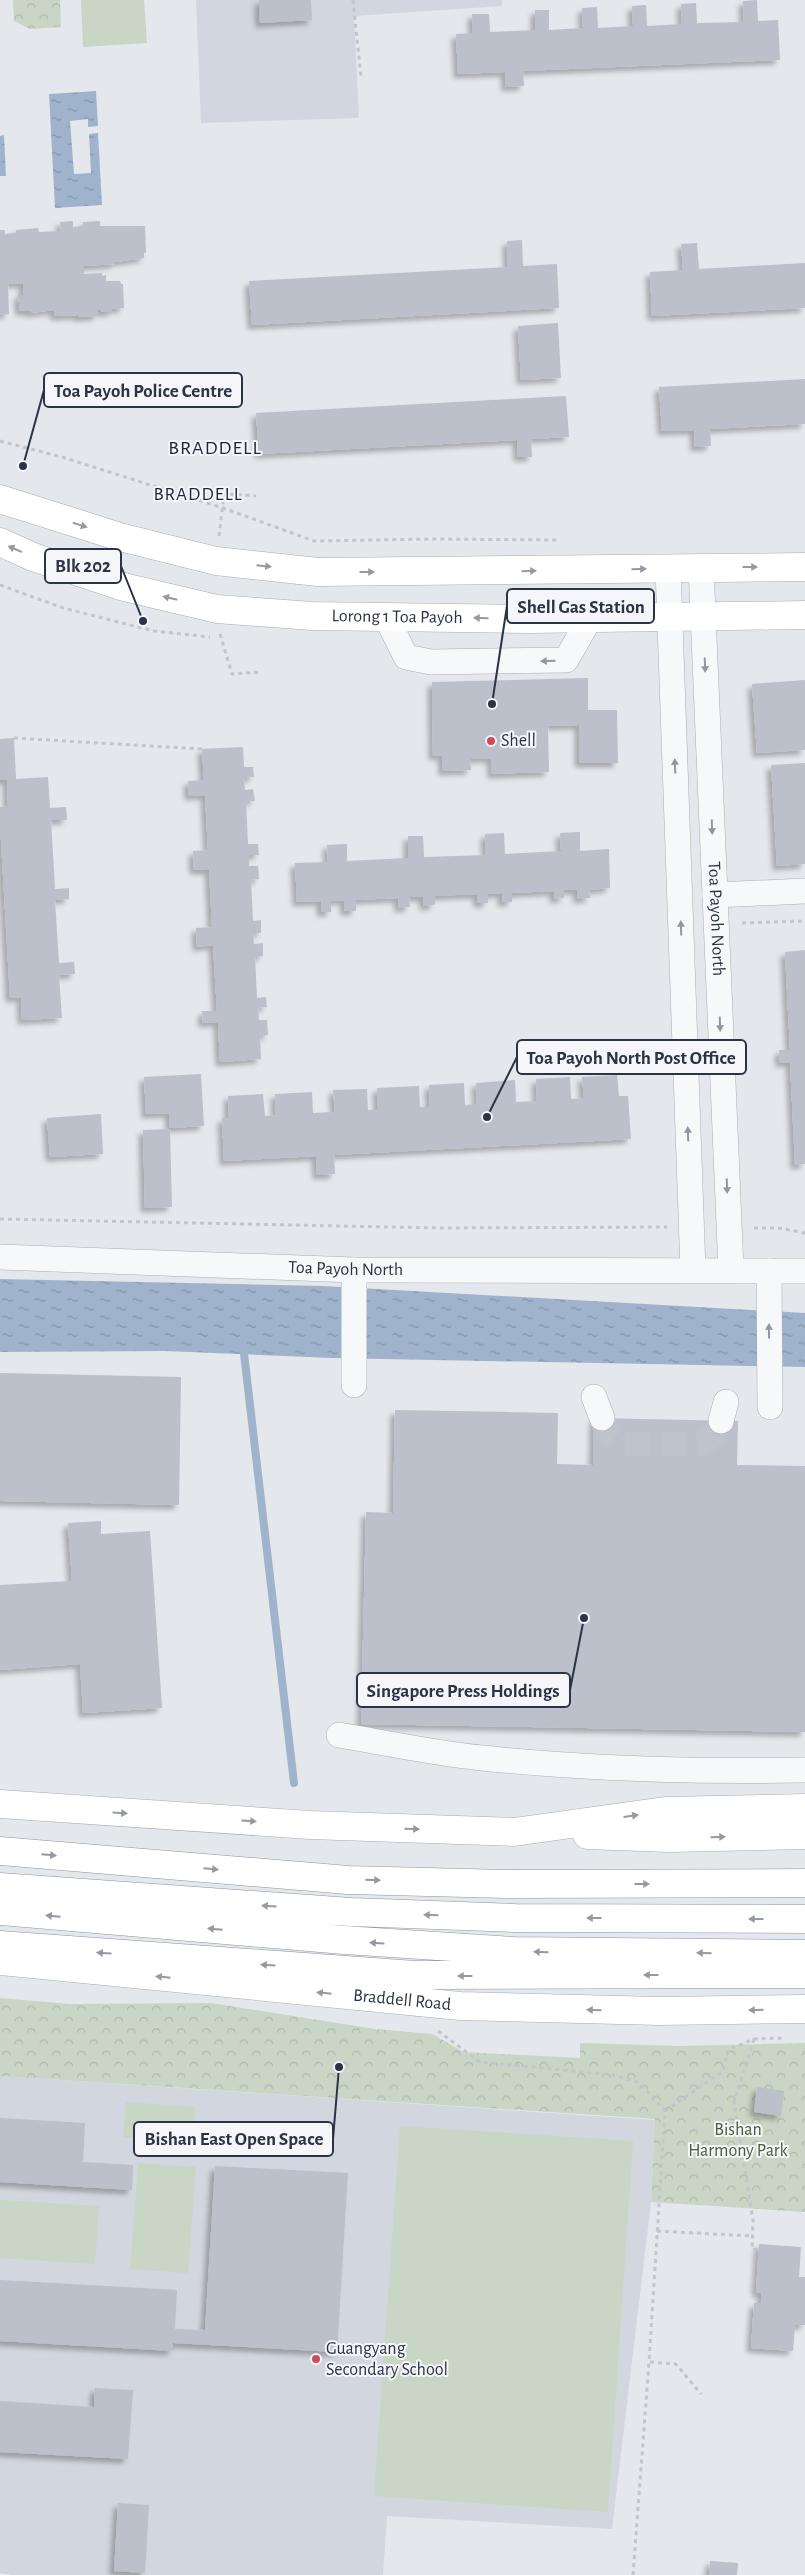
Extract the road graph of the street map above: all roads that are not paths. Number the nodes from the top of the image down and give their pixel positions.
1 (0, 499) edge
2 (0, 542) edge
3 (701, 567) junction
4 (805, 567) edge
5 (668, 568) junction
6 (805, 615) edge
7 (703, 616) junction
8 (386, 617) junction
9 (670, 617) junction
10 (590, 618) junction
11 (805, 891) edge
12 (715, 895) junction
13 (0, 1257) edge
14 (693, 1270) junction
15 (731, 1270) junction
16 (805, 1271) edge
17 (354, 1277) junction
18 (769, 1280) junction
19 (354, 1374) dead end
20 (770, 1407) dead end
21 (339, 1735) dead end
22 (805, 1770) edge
23 (0, 1804) edge
24 (805, 1808) edge
25 (514, 1832) junction
26 (805, 1835) edge
27 (0, 1852) edge
28 (805, 1883) edge
29 (0, 1887) edge
30 (0, 1911) edge
31 (805, 1919) edge
32 (0, 1945) edge
33 (805, 1954) edge
34 (0, 1961) edge
35 (513, 1964) junction
36 (805, 1974) edge
37 (805, 2009) edge

1 -> 5 main road
8 -> 2 main road, Lorong 1 Toa Payoh
3 -> 4 main road
3 - 5 main road
3 - 7 street, Toa Payoh North
5 - 9 street, Toa Payoh North
6 - 7 main road, Lorong 1 Toa Payoh
7 - 9 main road, Lorong 1 Toa Payoh
7 -> 12 street, Toa Payoh North
10 -> 8 main road, Lorong 1 Toa Payoh
10 -> 8 street
9 - 10 main road, Lorong 1 Toa Payoh
14 -> 9 street, Toa Payoh North
11 - 12 street
12 -> 15 street, Toa Payoh North
13 - 17 street, Toa Payoh North
14 - 15 street, Toa Payoh North
14 - 17 street, Toa Payoh North
15 - 18 street, Toa Payoh North
16 - 18 street, Toa Payoh North
17 - 19 street
20 -> 18 street
21 - 22 street
23 -> 25 main road
25 -> 24 main road
25 -> 26 main road
27 -> 28 main road
31 -> 29 main road
35 -> 30 main road
35 -> 32 main road
33 -> 35 main road
37 -> 34 main road, Braddell Road
36 -> 35 main road

